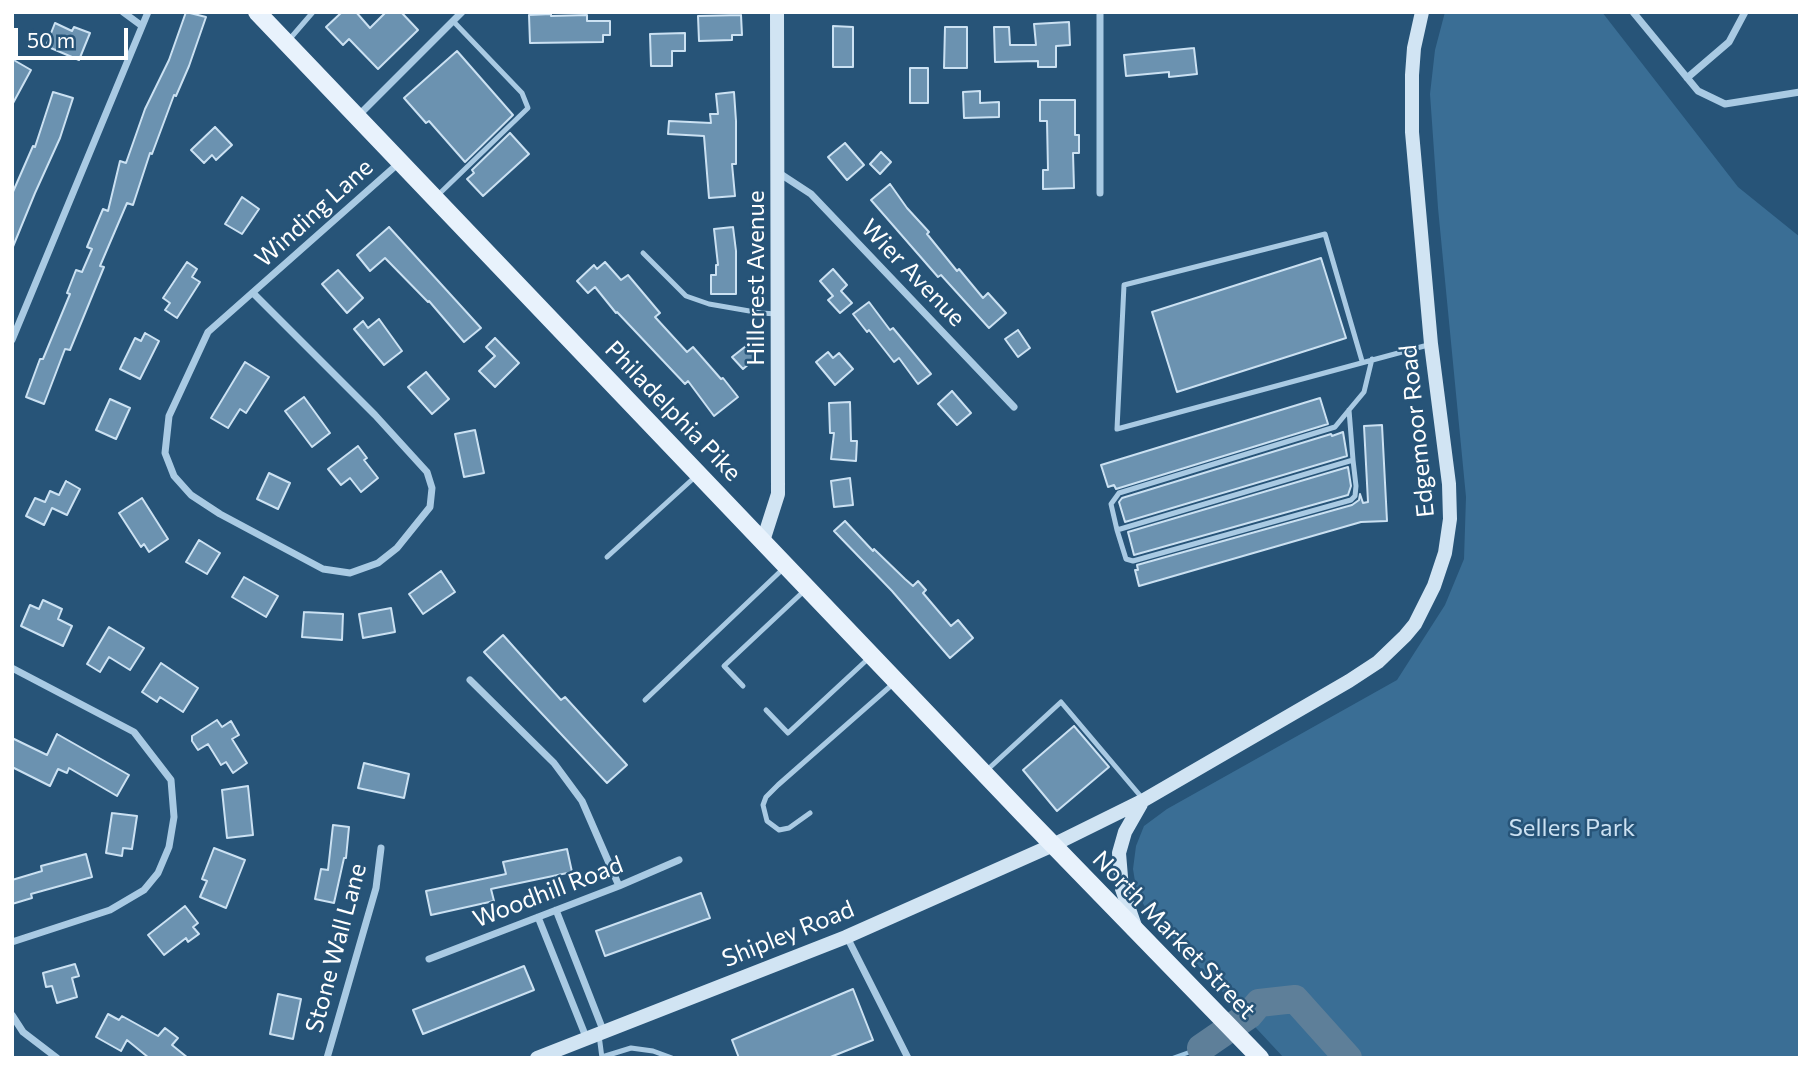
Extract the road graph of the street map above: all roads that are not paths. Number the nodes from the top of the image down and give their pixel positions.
1 (123, 12) edge
2 (148, 12) edge
3 (257, 12) edge
4 (314, 12) edge
5 (462, 12) edge
6 (778, 12) edge
7 (1100, 12) edge
8 (1422, 12) edge
9 (1633, 12) edge
10 (1745, 12) edge
11 (453, 21) junction
12 (142, 26) junction
13 (286, 43) junction
14 (1686, 78) junction
15 (1800, 92) edge
16 (357, 117) junction
17 (400, 162) junction
18 (779, 173) junction
19 (1100, 193) dead end
20 (435, 199) junction
21 (643, 253) dead end
22 (253, 293) junction
23 (778, 314) junction
24 (12, 340) edge
25 (1431, 344) junction
26 (1372, 359) junction
27 (1362, 361) junction
28 (1014, 407) dead end
29 (1349, 410) junction
30 (1353, 460) junction
31 (698, 474) junction
32 (1117, 530) junction
33 (763, 541) junction
34 (607, 557) dead end
35 (787, 566) junction
36 (808, 587) junction
37 (872, 655) junction
38 (12, 668) edge
39 (470, 680) dead end
40 (897, 681) junction
41 (743, 686) dead end
42 (645, 700) dead end
43 (766, 710) dead end
44 (984, 773) junction
45 (1144, 800) junction
46 (810, 813) dead end
47 (1053, 845) junction
48 (381, 848) dead end
49 (680, 860) dead end
50 (619, 886) junction
51 (556, 910) junction
52 (538, 917) junction
53 (1137, 930) junction
54 (846, 937) junction
55 (12, 942) edge
56 (429, 959) dead end
57 (12, 1015) edge
58 (596, 1033) junction
59 (1255, 1053) edge
60 (602, 1057) edge
61 (57, 1058) edge
62 (327, 1058) edge
63 (537, 1058) edge
64 (672, 1058) edge
65 (908, 1058) edge

1 - 12 street
2 - 12 street
3 - 13 main road, Philadelphia Pike
4 - 13 lane
5 - 11 street
6 - 18 main road, Hillcrest Avenue
7 - 19 street
8 - 25 main road, Edgemoor Road
9 - 14 street
10 - 14 street
11 - 16 street
11 - 20 lane
12 - 24 street
13 - 16 main road, Philadelphia Pike
14 - 15 street
16 - 17 main road, Philadelphia Pike
17 - 20 main road, Philadelphia Pike
17 - 22 street, Winding Lane
18 - 23 main road, Hillcrest Avenue
18 - 28 street, Wier Avenue
20 - 31 main road, Philadelphia Pike
21 - 23 lane
22 - 22 street, Winding Lane
23 - 33 main road, Hillcrest Avenue
25 - 26 lane
25 - 45 main road, Edgemoor Road
26 - 27 lane
26 - 29 lane
27 - 27 lane
29 - 30 lane
29 - 32 lane
30 - 32 lane
30 - 32 lane
31 - 33 main road, Philadelphia Pike
31 - 34 lane
33 - 35 main road, Philadelphia Pike
35 - 36 main road, Philadelphia Pike
35 - 42 lane
36 - 37 main road, Philadelphia Pike
36 - 41 lane
37 - 40 main road, Philadelphia Pike
37 - 43 lane
38 - 55 street
39 - 50 street
40 - 44 main road, Philadelphia Pike
40 - 46 lane
44 - 45 lane
44 - 47 main road, Philadelphia Pike
45 - 47 main road, Edgemoor Road
45 - 53 main road
47 - 53 main road, North Market Street
47 - 54 main road, Shipley Road
48 - 62 street, Stone Wall Lane
49 - 50 street, Woodhill Road
50 - 51 street, Woodhill Road
51 - 52 street, Woodhill Road
51 - 58 street
52 - 56 street, Woodhill Road
52 - 58 street
53 - 59 main road, North Market Street
54 - 58 main road, Shipley Road
54 - 65 street
57 - 61 street
58 - 60 lane
58 - 63 main road, Shipley Road
60 - 64 lane

